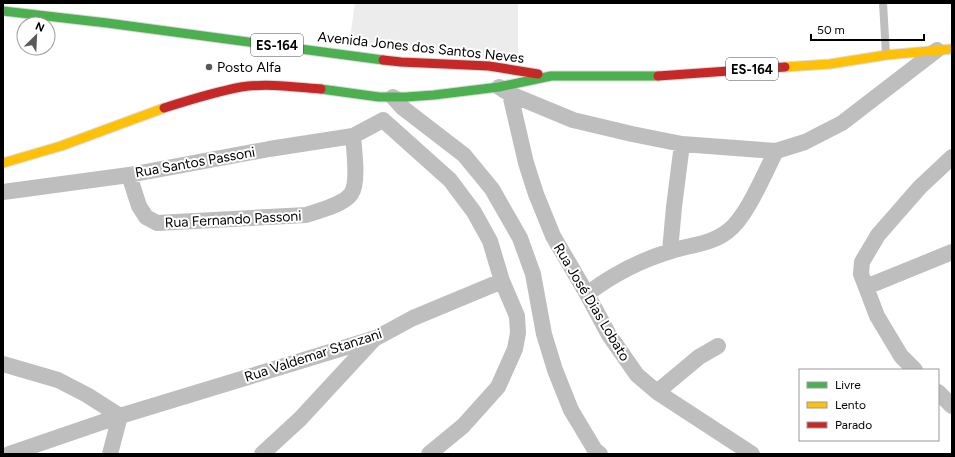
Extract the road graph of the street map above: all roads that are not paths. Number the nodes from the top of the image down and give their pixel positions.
1 (883, 3) edge
2 (3, 11) edge
3 (944, 50) edge
4 (886, 55) junction
5 (442, 63) junction
6 (445, 75) dead end
7 (551, 76) junction
8 (443, 84) dead end
9 (504, 90) junction
10 (434, 95) junction
11 (386, 97) junction
12 (384, 120) junction
13 (353, 136) junction
14 (682, 144) junction
15 (776, 150) junction
16 (952, 157) edge
17 (3, 163) edge
18 (128, 175) junction
19 (3, 192) edge
20 (670, 251) junction
21 (952, 252) edge
22 (502, 280) junction
23 (866, 287) junction
24 (587, 294) junction
25 (376, 338) junction
26 (718, 346) dead end
27 (3, 364) edge
28 (914, 369) edge
29 (657, 392) junction
30 (939, 393) edge
31 (952, 406) edge
32 (120, 416) junction
33 (9, 454) edge
34 (110, 454) edge
35 (262, 454) edge
36 (429, 454) edge
37 (600, 454) edge
38 (752, 454) edge

1 - 4 lane
2 - 5 highway, Avenida Jones dos Santos Neves / ES-164
3 - 4 highway, ES-164
3 - 15 street
4 - 7 highway, ES-164
5 - 6 highway
5 - 7 highway, Avenida Jones dos Santos Neves / ES-164
7 - 9 highway, ES-164
8 - 10 highway
9 - 10 highway, ES-164
9 - 14 street
9 - 24 street, Rua José Dias Lobato
10 - 11 highway, ES-164
11 - 12 street
11 - 17 highway, ES-164
11 - 37 street
12 - 13 street, Rua Santos Passoni
12 - 22 street
13 - 18 street, Rua Santos Passoni
13 - 18 street, Rua Fernando Passoni
14 - 15 street
14 - 20 street
15 - 20 street
16 - 23 street
18 - 19 street, Rua Santos Passoni
20 - 24 street
21 - 23 street
22 - 25 street, Rua Valdemar Stanzani
22 - 36 street
23 - 28 street
24 - 29 street, Rua José Dias Lobato
25 - 32 street, Rua Valdemar Stanzani
25 - 35 street
26 - 29 street
27 - 32 street
29 - 38 street, Rua José Dias Lobato
30 - 31 street
32 - 33 street, Rua Valdemar Stanzani
32 - 34 street

